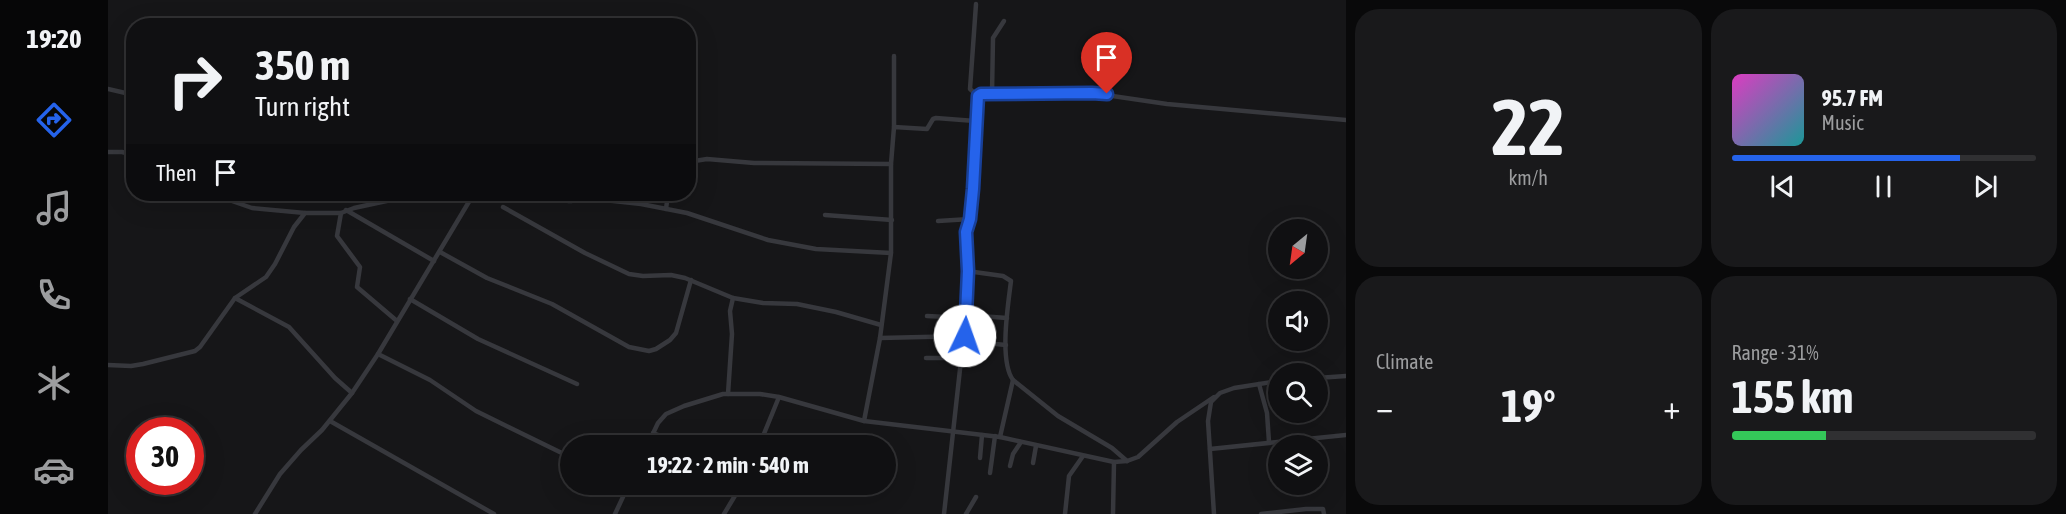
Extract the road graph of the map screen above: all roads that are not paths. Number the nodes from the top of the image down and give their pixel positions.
1 (976, 4) dead end
2 (1004, 21) dead end
3 (894, 57) dead end
4 (108, 89) edge
5 (126, 93) edge
6 (992, 94) junction
7 (978, 96) junction
8 (1346, 120) edge
9 (975, 121) junction
10 (894, 127) junction
11 (108, 152) edge
12 (126, 154) edge
13 (696, 161) edge
14 (891, 164) junction
15 (232, 201) edge
16 (387, 201) edge
17 (469, 201) edge
18 (611, 201) edge
19 (667, 201) edge
20 (503, 207) dead end
21 (666, 209) junction
22 (346, 210) junction
23 (305, 213) junction
24 (341, 213) junction
25 (825, 215) dead end
26 (970, 219) junction
27 (892, 220) junction
28 (938, 221) dead end
29 (440, 252) junction
30 (891, 253) junction
31 (434, 261) junction
32 (968, 271) junction
33 (691, 280) junction
34 (235, 298) junction
35 (733, 298) junction
36 (410, 299) junction
37 (927, 316) dead end
38 (966, 316) junction
39 (1007, 318) junction
40 (397, 321) junction
41 (881, 325) junction
42 (880, 338) junction
43 (964, 338) junction
44 (1006, 345) junction
45 (378, 354) junction
46 (926, 358) dead end
47 (961, 358) junction
48 (108, 365) edge
49 (1346, 376) edge
50 (1328, 377) edge
51 (1013, 380) junction
52 (1268, 383) edge
53 (577, 384) dead end
54 (1259, 384) junction
55 (352, 393) junction
56 (728, 394) junction
57 (779, 397) junction
58 (1214, 397) junction
59 (330, 421) junction
60 (864, 421) junction
61 (954, 432) junction
62 (653, 433) joint
63 (658, 435) edge
64 (763, 435) edge
65 (982, 435) junction
66 (1269, 435) edge
67 (1346, 435) edge
68 (997, 436) junction
69 (1328, 437) edge
70 (1021, 442) junction
71 (1268, 442) edge
72 (1036, 446) junction
73 (1210, 449) junction
74 (560, 453) edge
75 (1083, 456) junction
76 (980, 458) dead end
77 (1127, 461) junction
78 (1114, 462) junction
79 (1033, 463) dead end
80 (1010, 466) dead end
81 (990, 473) dead end
82 (624, 495) edge
83 (735, 495) edge
84 (976, 496) dead end
85 (255, 514) edge
86 (494, 514) edge
87 (615, 514) edge
88 (724, 514) edge
89 (944, 514) edge
90 (966, 514) edge
91 (1065, 514) edge
92 (1113, 514) edge
93 (1214, 514) edge
94 (1261, 514) edge
95 (1268, 514) edge
96 (1324, 514) edge

1 - 7 street
2 - 6 street
3 - 10 street
4 - 5 street
6 - 7 street
6 - 8 street
7 - 9 street
9 - 10 street
9 - 26 street
10 - 14 street
11 - 12 street
13 - 14 street
14 - 27 street
15 - 23 street
16 - 22 street
17 - 29 street
18 - 21 street
19 - 21 street
20 - 33 street
21 - 30 street
22 - 24 street
22 - 31 street
23 - 24 street
23 - 34 street
24 - 40 street
25 - 27 street
26 - 28 street
26 - 32 street
27 - 30 street
29 - 31 street
29 - 33 street
30 - 41 street
31 - 36 street
32 - 38 street
32 - 39 street
33 - 35 street
34 - 48 street
34 - 55 street
35 - 41 street
35 - 56 street
36 - 40 street
36 - 53 street
37 - 38 street
38 - 39 street
38 - 43 street
39 - 44 street
40 - 45 street
41 - 42 street
42 - 43 street
42 - 60 street
43 - 44 street
43 - 47 street
44 - 51 street
45 - 55 street
45 - 74 street
46 - 47 street
47 - 61 street
49 - 50 street
51 - 68 street
51 - 77 street
52 - 54 street
54 - 58 street
54 - 66 street
55 - 59 street
56 - 57 street
56 - 62 street
57 - 60 street
57 - 64 street
58 - 73 street
58 - 77 street
59 - 85 street
59 - 86 street
60 - 61 street
61 - 65 street
61 - 89 street
62 - 63 street
65 - 68 street
65 - 76 street
67 - 69 street
68 - 70 street
68 - 81 street
70 - 72 street
70 - 80 street
71 - 73 street
72 - 75 street
72 - 79 street
73 - 93 street
75 - 78 street
75 - 91 street
77 - 78 street
78 - 92 street
82 - 87 street
83 - 88 street
84 - 90 street
94 - 95 street
95 - 96 street

